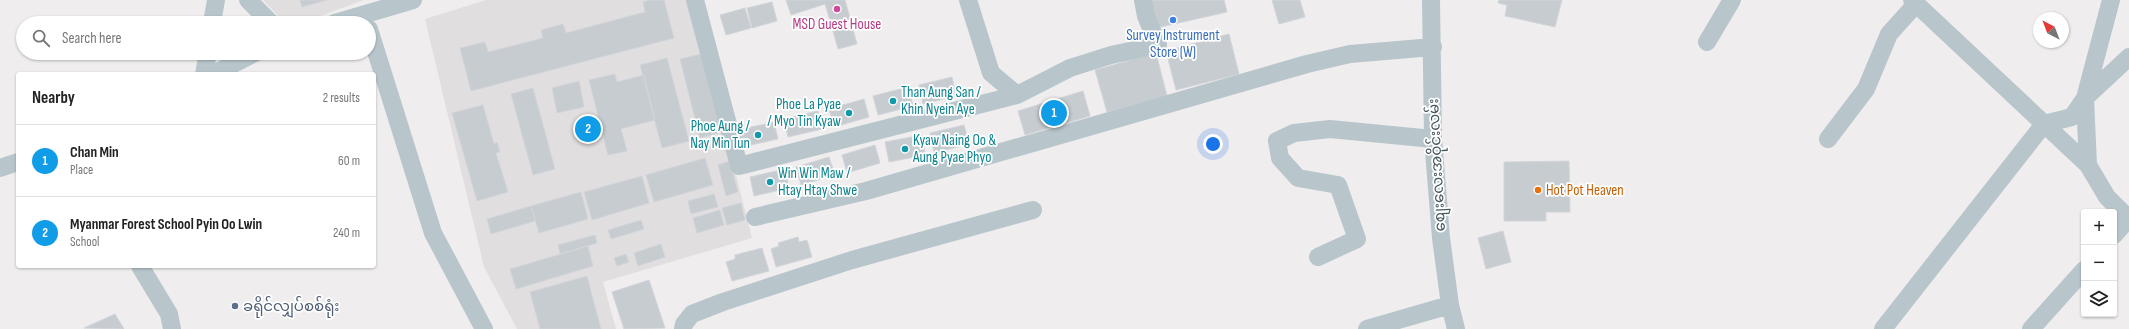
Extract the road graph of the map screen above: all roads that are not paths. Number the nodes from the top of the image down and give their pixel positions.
1 (216, 0) edge
2 (248, 0) edge
3 (413, 0) edge
4 (695, 0) edge
5 (968, 0) edge
6 (1143, 0) edge
7 (1431, 0) edge
8 (1732, 0) edge
9 (2111, 0) edge
10 (1914, 2) edge
11 (213, 16) edge
12 (264, 16) edge
13 (376, 18) edge
14 (1707, 42) dead end
15 (1433, 47) junction
16 (376, 51) edge
17 (2129, 57) edge
18 (207, 60) edge
19 (241, 60) edge
20 (204, 72) edge
21 (218, 72) edge
22 (1017, 95) junction
23 (2085, 98) junction
24 (2044, 124) junction
25 (1433, 139) junction
26 (1828, 139) dead end
27 (16, 163) edge
28 (2088, 165) junction
29 (0, 168) edge
30 (1033, 210) dead end
31 (755, 217) dead end
32 (2129, 219) edge
33 (2117, 232) edge
34 (1318, 257) dead end
35 (141, 268) edge
36 (2081, 273) edge
37 (1450, 305) junction
38 (172, 329) edge
39 (484, 329) edge
40 (683, 329) edge
41 (1367, 329) edge
42 (1456, 329) edge
43 (1883, 329) edge
44 (2032, 329) edge

1 - 11 street
2 - 12 street
3 - 13 street
4 - 22 street
5 - 22 street
6 - 22 street
7 - 15 street, စျေးလေးအဝိုင်းလမ်း
8 - 14 street
9 - 23 street
10 - 24 street
10 - 26 street
15 - 25 street, စျေးလေးအဝိုင်းလမ်း
15 - 31 street
16 - 39 street
17 - 23 street
18 - 20 street
19 - 21 street
23 - 24 street
23 - 28 street
24 - 28 street
24 - 43 street
25 - 34 street
25 - 37 street, စျေးလေးအဝိုင်းလမ်း
27 - 29 street
28 - 32 street
30 - 40 street
32 - 33 street
35 - 38 street
36 - 44 street
37 - 41 street
37 - 42 street, စျေးလေးအဝိုင်းလမ်း

